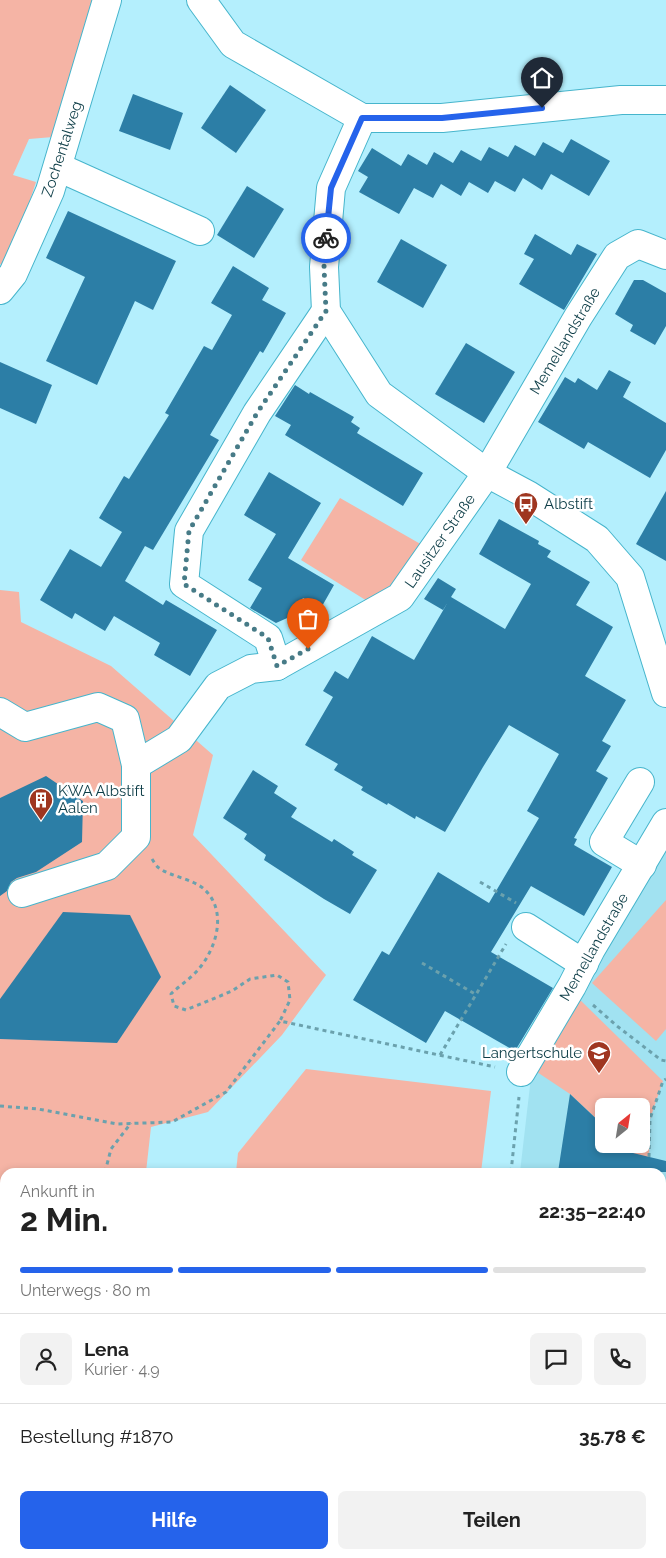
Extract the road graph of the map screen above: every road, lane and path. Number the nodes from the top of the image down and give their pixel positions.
1 (108, 0) edge
2 (201, 0) edge
3 (666, 100) edge
4 (362, 118) junction
5 (58, 167) junction
6 (200, 232) dead end
7 (666, 255) edge
8 (0, 290) edge
9 (326, 311) junction
10 (487, 473) junction
11 (277, 666) junction
12 (666, 694) edge
13 (0, 712) edge
14 (136, 765) junction
15 (640, 782) dead end
16 (666, 822) edge
17 (136, 837) junction
18 (642, 865) junction
19 (480, 882) dead end
20 (22, 893) dead end
21 (517, 925) junction
22 (422, 963) dead end
23 (578, 975) junction
24 (475, 994) junction
25 (280, 1021) junction
26 (440, 1054) junction
27 (666, 1061) edge
28 (521, 1072) junction
29 (666, 1079) edge
30 (0, 1106) edge
31 (131, 1123) junction
32 (648, 1157) dead end
33 (106, 1168) edge
34 (511, 1168) edge

1 - 5 street, Zochentalweg
2 - 4 street
3 - 4 street
4 - 9 street
5 - 6 street
5 - 8 street, Zochentalweg
7 - 10 street, Memellandstraße
9 - 10 street
9 - 11 street
10 - 11 street, Lausitzer Straße
10 - 12 street
11 - 14 street
13 - 14 street
14 - 17 street
15 - 18 street
16 - 18 street, Memellandstraße
17 - 20 street
17 - 25 path
18 - 23 street, Memellandstraße
19 - 21 path
21 - 23 street
21 - 24 path
22 - 24 path
23 - 27 path
23 - 28 street, Memellandstraße
24 - 26 path
25 - 26 path
25 - 31 path
26 - 28 path
28 - 34 path
29 - 32 path
30 - 31 path
31 - 33 path

